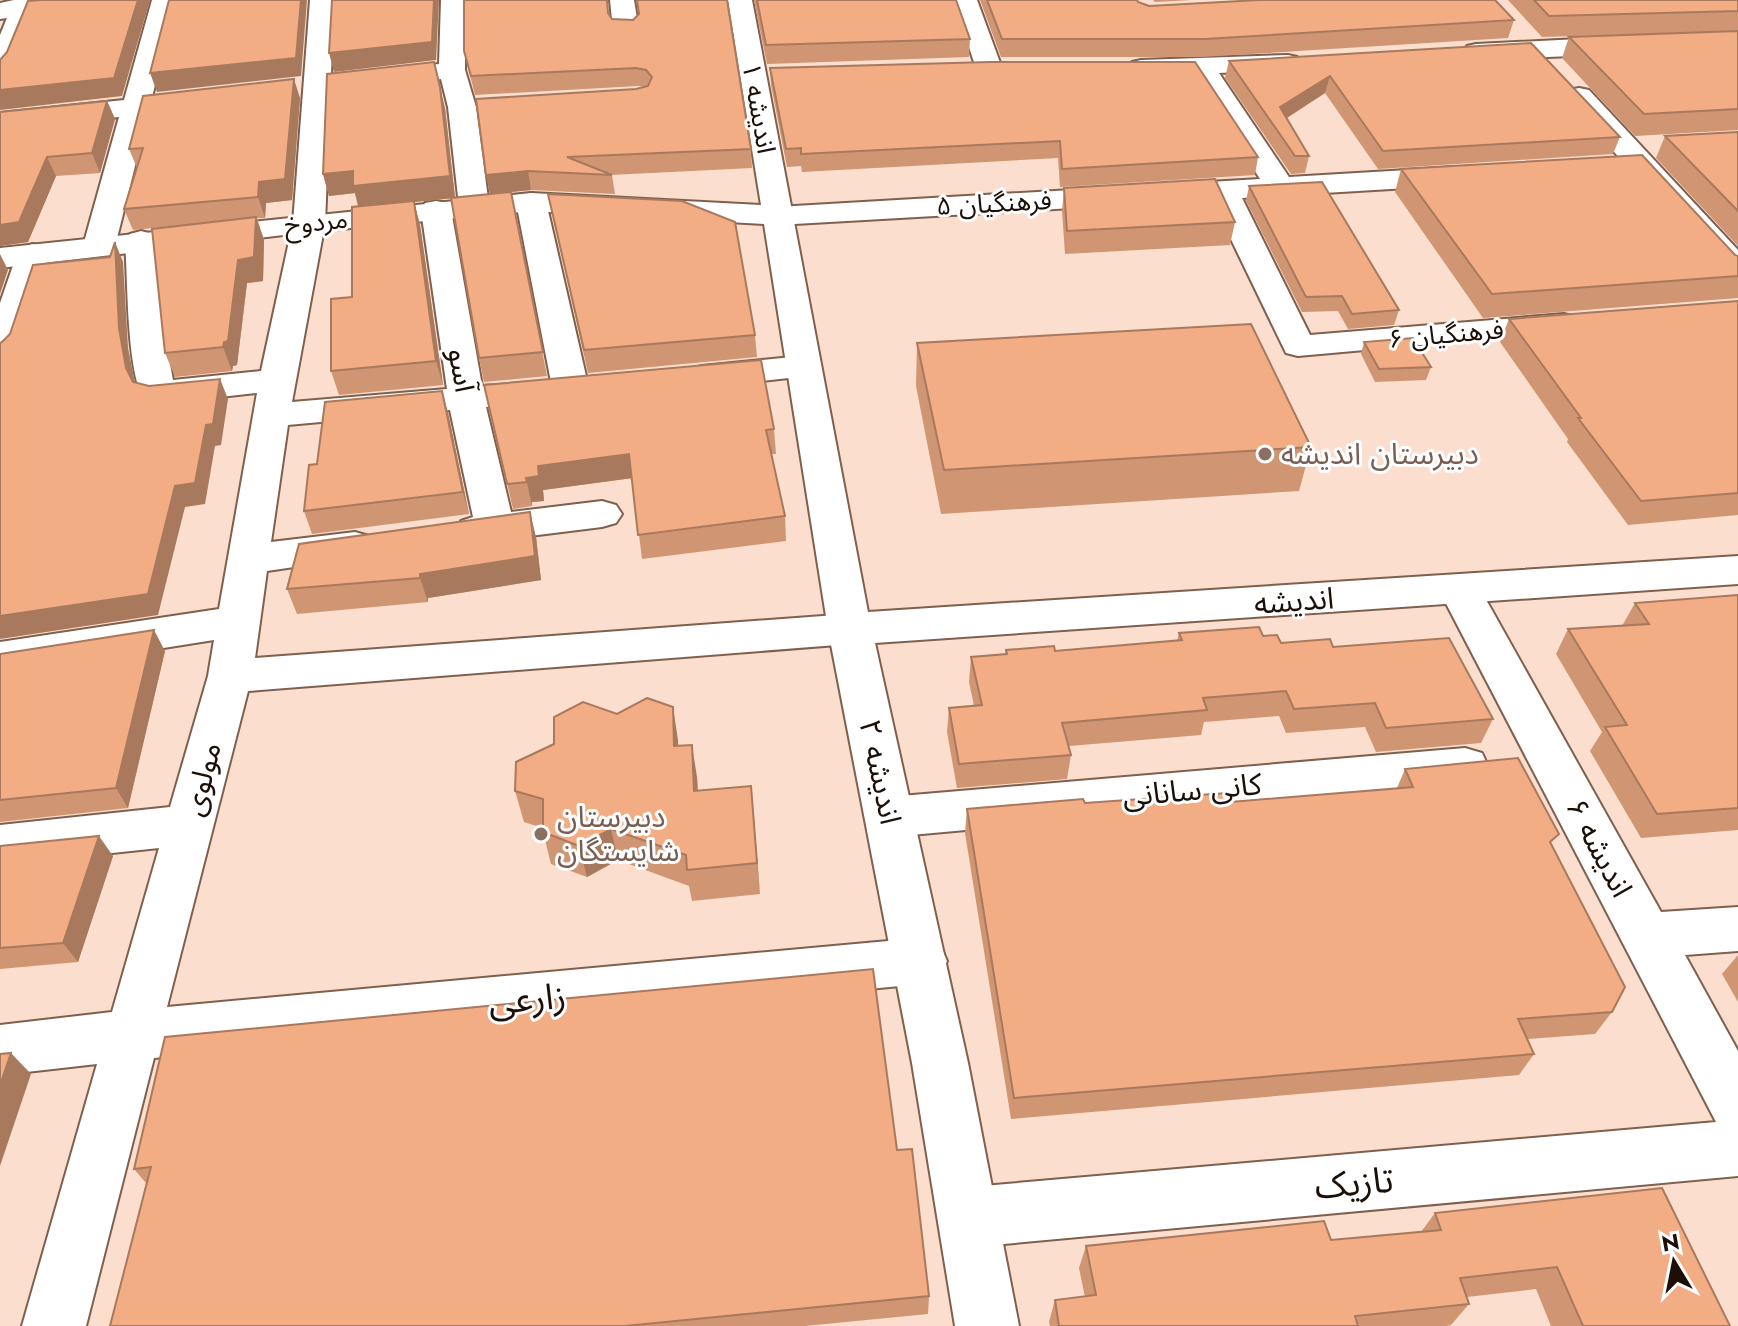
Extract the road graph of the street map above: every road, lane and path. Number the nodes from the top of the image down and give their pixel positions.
1 (128, 0) edge
2 (164, 0) edge
3 (322, 0) edge
4 (453, 0) edge
5 (622, 0) edge
6 (740, 0) edge
7 (965, 0) edge
8 (16, 7) edge
9 (1508, 19) edge
10 (626, 30) edge
11 (1293, 40) edge
12 (1738, 41) edge
13 (1534, 48) junction
14 (1444, 54) edge
15 (989, 68) junction
16 (1020, 68) edge
17 (1111, 68) edge
18 (1202, 68) junction
19 (0, 69) edge
20 (958, 69) edge
21 (452, 70) junction
22 (786, 74) edge
23 (754, 75) junction
24 (316, 87) junction
25 (286, 90) edge
26 (225, 97) edge
27 (491, 106) edge
28 (134, 107) junction
29 (462, 107) junction
30 (0, 121) edge
31 (1484, 174) edge
32 (1280, 186) junction
33 (1222, 189) junction
34 (531, 202) junction
35 (474, 206) junction
36 (436, 210) junction
37 (777, 216) junction
38 (309, 223) junction
39 (1738, 226) edge
40 (1699, 227) junction
41 (141, 241) junction
42 (99, 246) junction
43 (33, 254) junction
44 (0, 258) edge
45 (1738, 269) edge
46 (1596, 321) edge
47 (0, 353) edge
48 (802, 367) junction
49 (664, 380) edge
50 (275, 398) junction
51 (466, 398) junction
52 (602, 514) dead end
53 (495, 528) junction
54 (433, 536) edge
55 (388, 541) edge
56 (250, 559) junction
57 (1738, 570) edge
58 (1460, 590) junction
59 (240, 621) junction
60 (850, 629) junction
61 (0, 658) edge
62 (230, 676) junction
63 (1496, 763) edge
64 (889, 817) junction
65 (190, 825) junction
66 (0, 845) edge
67 (1738, 929) edge
68 (1646, 936) junction
69 (921, 961) junction
70 (133, 1035) junction
71 (0, 1050) edge
72 (1738, 1106) edge
73 (1738, 1148) edge
74 (971, 1217) junction
75 (54, 1326) edge
76 (987, 1326) edge

1 - 8 street
2 - 28 street
3 - 24 street, مولوی
4 - 21 street
5 - 10 street
6 - 23 street, اندیشه ۱
7 - 15 street
8 - 19 street
9 - 13 street
11 - 18 street
12 - 13 street
13 - 14 street
13 - 40 street
15 - 16 street
15 - 20 street
17 - 18 street
18 - 32 street
21 - 24 street
21 - 29 street
22 - 23 street
23 - 37 street, اندیشه ۱
24 - 25 street
24 - 38 street, مولوی
26 - 28 street
27 - 29 street
28 - 30 street
28 - 42 street
29 - 35 street
31 - 32 street, فرهنگیان ۵
32 - 33 street, فرهنگیان ۵
33 - 37 street, فرهنگیان ۵
33 - 46 street, فرهنگیان ۶
34 - 35 street, مردوخ
34 - 37 street, مردوخ
34 - 51 street
35 - 36 street, مردوخ
36 - 38 street, مردوخ
36 - 51 street, آسو
37 - 48 street, اندیشه ۲
38 - 41 street, مردوخ
38 - 50 street, مولوی
39 - 40 street
40 - 45 street
41 - 42 street, مردوخ
41 - 50 street
42 - 43 street, مردوخ
43 - 44 street, مردوخ
43 - 47 street
48 - 49 street
48 - 60 street, اندیشه ۲
50 - 51 street
50 - 56 street, مولوی
51 - 53 street, آسو
52 - 53 street
53 - 54 street
55 - 56 street
56 - 59 street, مولوی
57 - 58 street, اندیشه
58 - 60 street, اندیشه
58 - 68 street, اندیشه ۶
59 - 61 street
59 - 62 street, مولوی
60 - 62 street, اندیشه
60 - 64 street, اندیشه ۲
62 - 65 street, مولوی
63 - 64 street, کانی سانانی
64 - 69 street, اندیشه ۲
65 - 66 street
65 - 70 street, مولوی
67 - 68 street
68 - 72 street, اندیشه ۶
69 - 70 street, زارعی
69 - 74 street, اندیشه ۲
70 - 71 street, زارعی
70 - 75 street, مولوی
73 - 74 street, تازیک
74 - 76 street, اندیشه ۲

